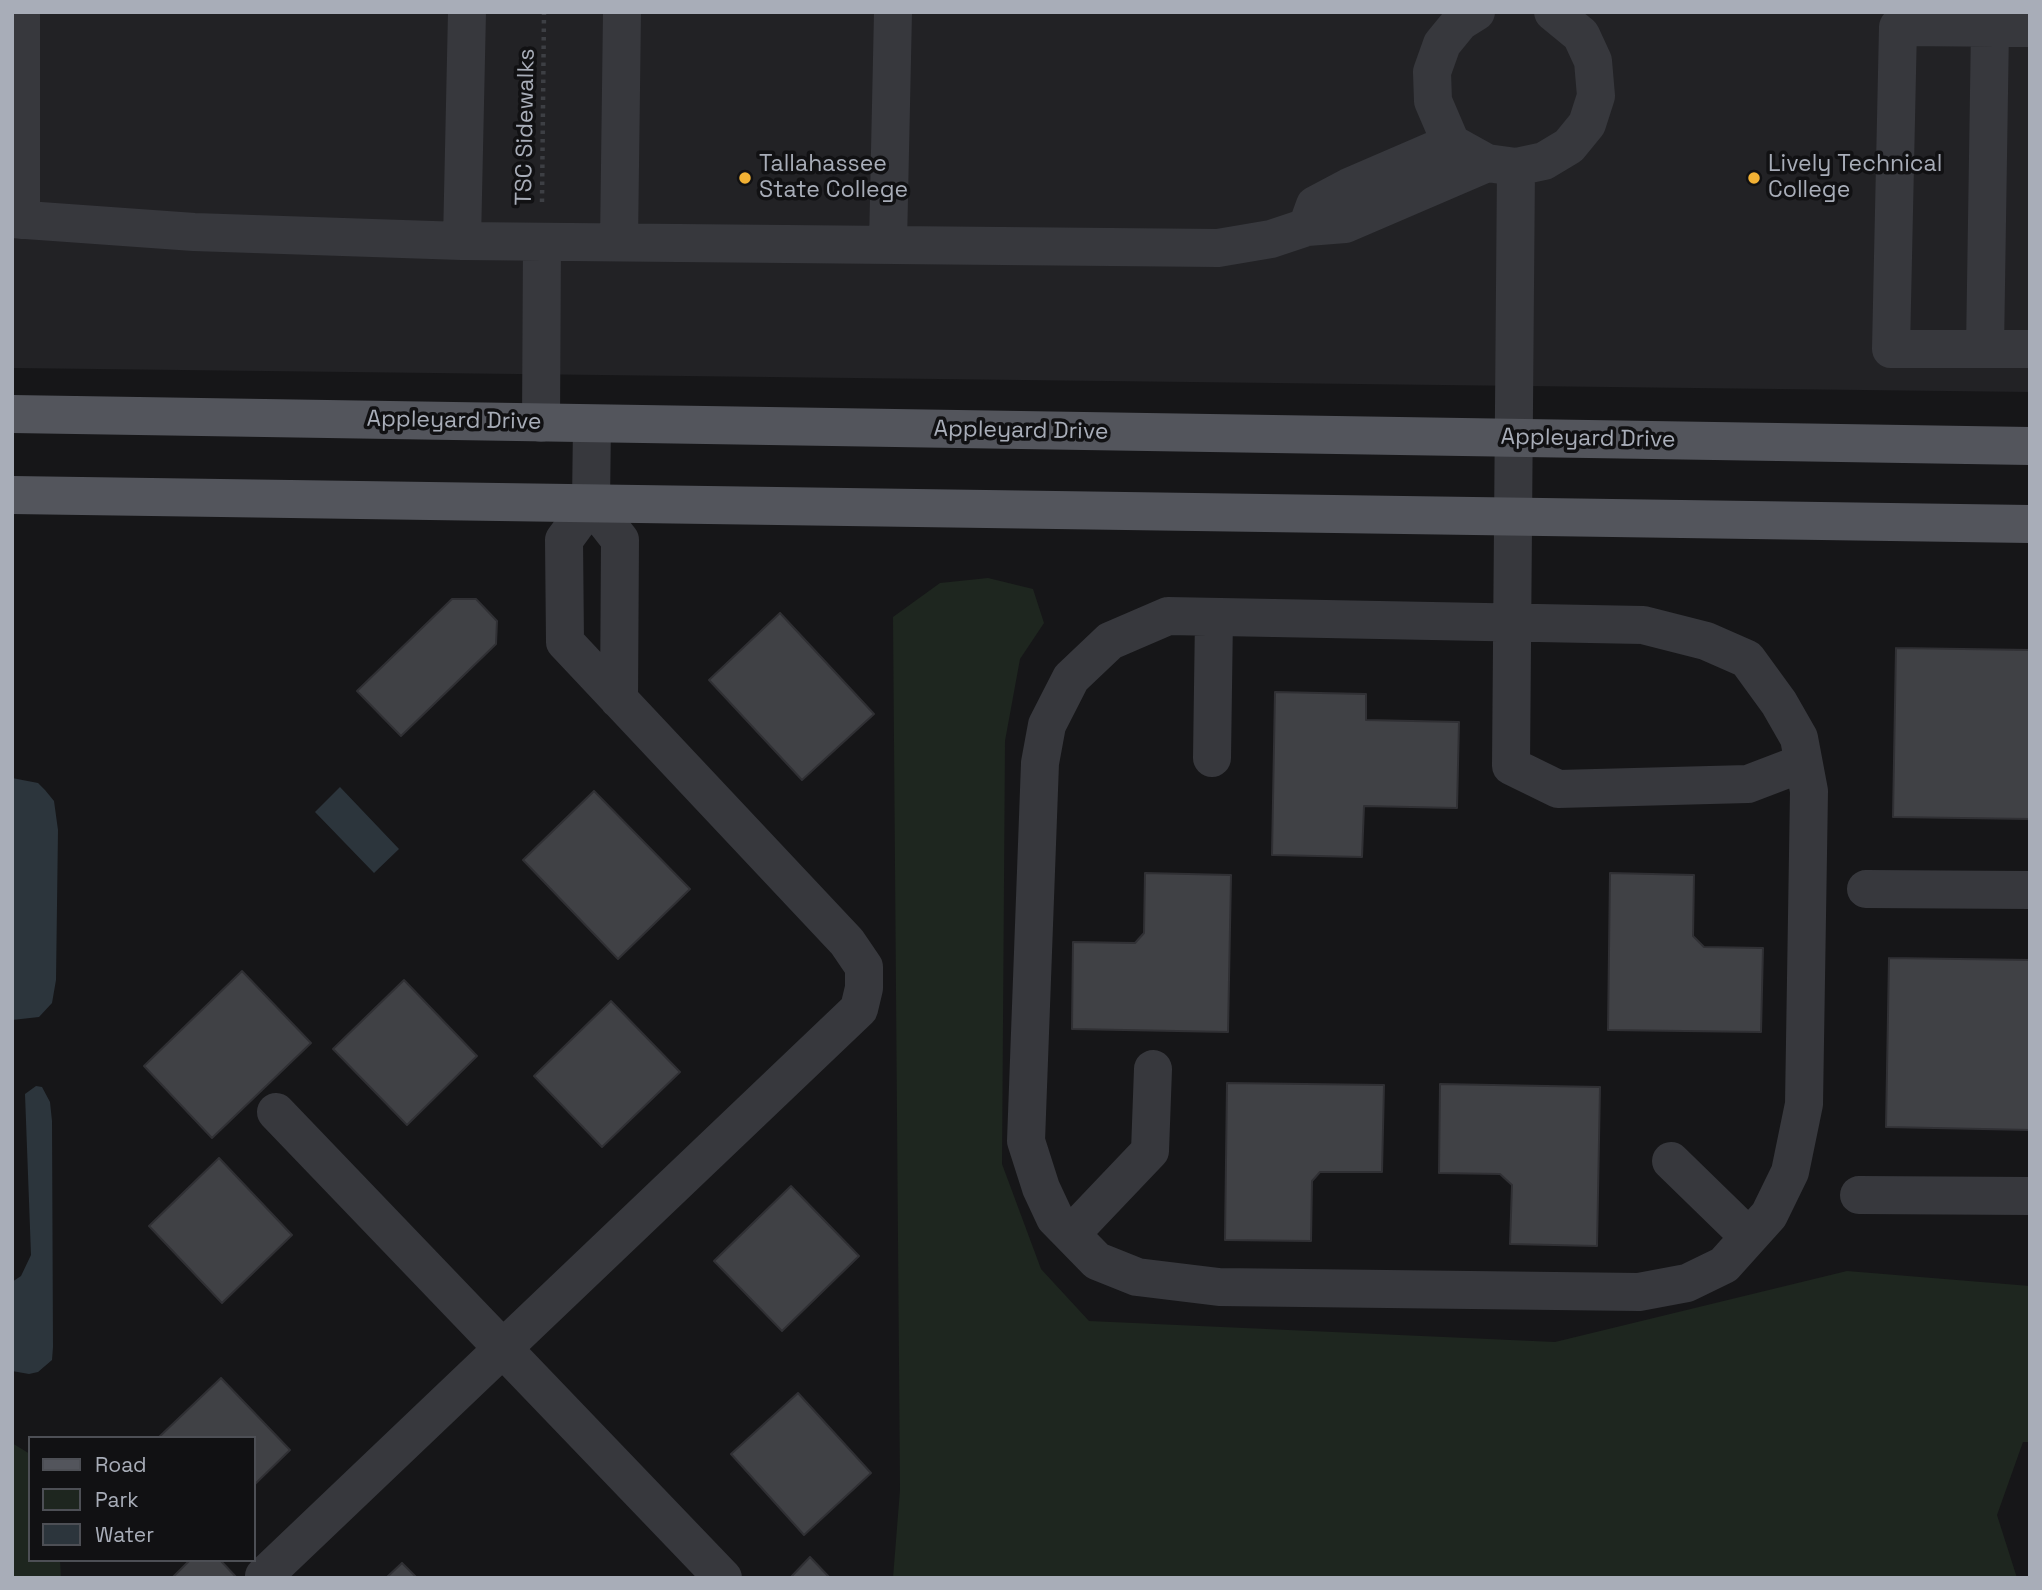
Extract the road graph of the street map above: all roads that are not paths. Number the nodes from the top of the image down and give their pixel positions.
1 (21, 12) edge
2 (467, 12) edge
3 (622, 12) edge
4 (893, 12) edge
5 (1476, 12) edge
6 (1553, 12) edge
7 (1990, 28) junction
8 (2030, 28) edge
9 (1451, 143) junction
10 (1502, 165) junction
11 (16, 220) edge
12 (1307, 227) junction
13 (462, 241) junction
14 (542, 242) junction
15 (619, 242) junction
16 (888, 244) junction
17 (1985, 349) junction
18 (2030, 349) edge
19 (12, 414) edge
20 (541, 423) junction
21 (592, 424) junction
22 (1513, 438) junction
23 (2030, 446) edge
24 (12, 495) edge
25 (592, 503) junction
26 (1512, 516) junction
27 (2030, 524) edge
28 (1214, 617) junction
29 (1512, 622) junction
30 (619, 700) junction
31 (1212, 758) dead end
32 (1803, 763) junction
33 (1866, 889) dead end
34 (2030, 890) edge
35 (1153, 1069) dead end
36 (276, 1112) dead end
37 (1671, 1161) dead end
38 (1859, 1195) dead end
39 (2030, 1196) edge
40 (1071, 1234) junction
41 (1749, 1237) junction
42 (503, 1349) junction
43 (264, 1576) dead end
44 (723, 1578) edge

1 - 11 street
2 - 13 street
3 - 15 street
4 - 16 street
5 - 9 street
6 - 10 street
7 - 8 street
7 - 17 street
7 - 17 street
9 - 10 street
9 - 12 street
10 - 12 street
10 - 22 street
11 - 13 street
12 - 16 street
13 - 14 street
14 - 15 street
14 - 20 street
15 - 16 street
17 - 18 street
19 - 20 main road, Appleyard Drive
20 - 21 main road, Appleyard Drive
21 - 22 main road, Appleyard Drive
21 - 25 street
22 - 23 main road, Appleyard Drive
22 - 26 street
24 - 25 main road
25 - 26 main road
25 - 30 street
25 - 30 street
26 - 27 main road
26 - 29 street
28 - 29 street
28 - 31 street
28 - 40 street
29 - 32 street
29 - 32 street
30 - 42 street
32 - 41 street
33 - 34 street
35 - 40 street
36 - 42 street
37 - 41 street
38 - 39 street
40 - 41 street
42 - 43 street
42 - 44 street

